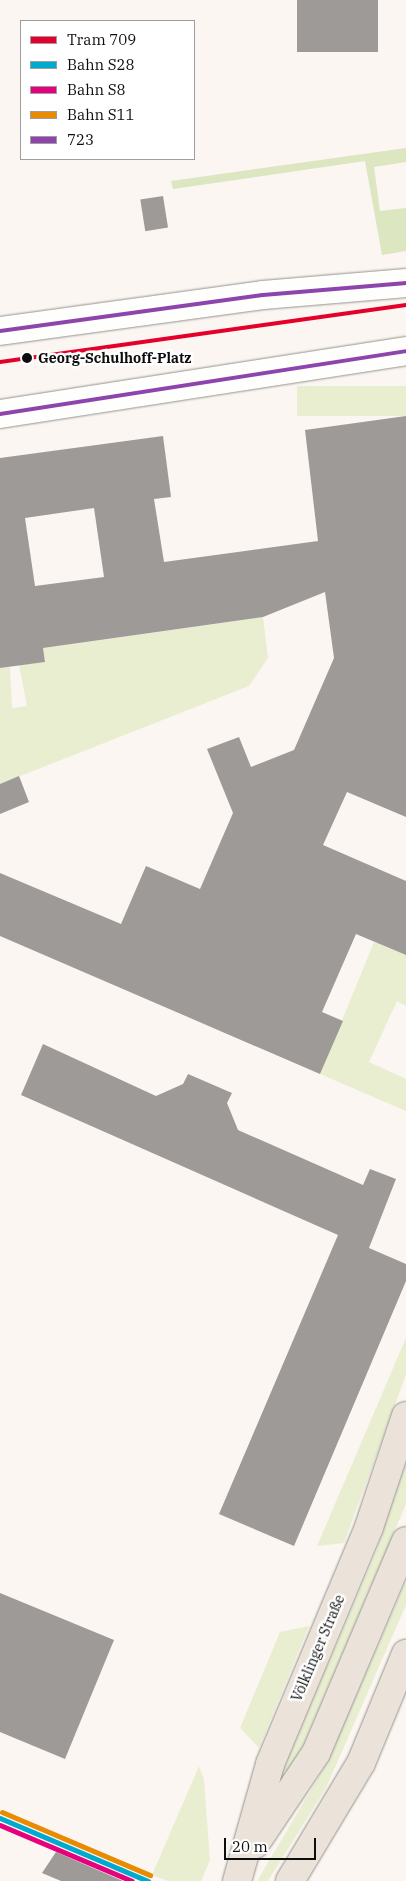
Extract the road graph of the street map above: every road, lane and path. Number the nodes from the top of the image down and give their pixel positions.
1 (406, 283) edge
2 (0, 332) edge
3 (406, 351) edge
4 (0, 414) edge
5 (406, 1416) edge
6 (406, 1541) edge
7 (406, 1654) edge
8 (248, 1854) junction
9 (237, 1881) edge
10 (290, 1881) edge

1 - 2 street
3 - 4 street
5 - 8 main road, Völklinger Straße
6 - 8 main road
7 - 10 main road
8 - 9 main road, Völklinger Straße

